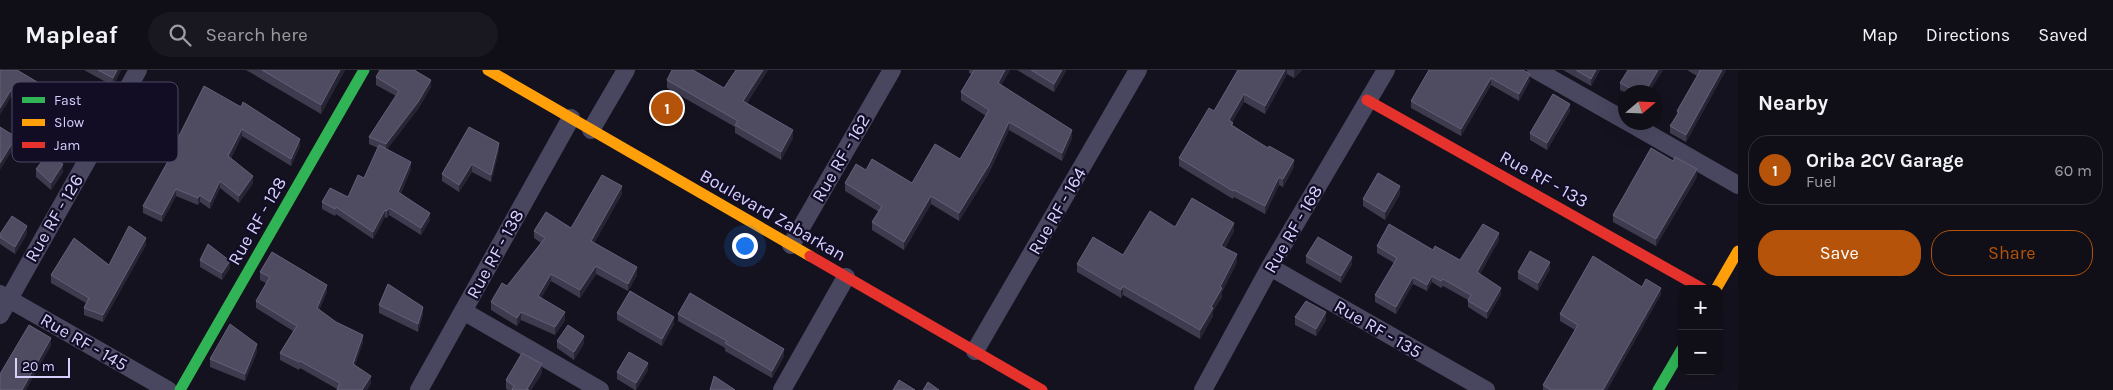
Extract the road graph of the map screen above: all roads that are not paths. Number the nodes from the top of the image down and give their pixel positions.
1 (138, 70) edge
2 (364, 70) edge
3 (488, 70) edge
4 (626, 70) edge
5 (892, 70) edge
6 (1138, 70) edge
7 (1386, 70) edge
8 (1536, 70) edge
9 (131, 82) edge
10 (1368, 100) junction
11 (1618, 117) edge
12 (571, 118) junction
13 (592, 130) junction
14 (1641, 130) edge
15 (83, 162) edge
16 (1738, 185) edge
17 (791, 245) junction
18 (1738, 251) edge
19 (1270, 267) junction
20 (846, 277) junction
21 (1695, 285) edge
22 (1718, 285) edge
23 (4, 296) edge
24 (463, 312) junction
25 (0, 315) edge
26 (975, 351) junction
27 (1678, 356) edge
28 (168, 390) edge
29 (180, 390) edge
30 (419, 390) edge
31 (600, 390) edge
32 (782, 390) edge
33 (1042, 390) edge
34 (1203, 390) edge
35 (1486, 390) edge
36 (1658, 390) edge

1 - 9 street, Rue RF - 126
2 - 29 street, Rue RF - 128
3 - 12 street, Boulevard Zabarkan
4 - 13 street
5 - 17 street, Rue RF - 162
6 - 26 street, Rue RF - 164
7 - 10 street, Rue RF - 168
8 - 11 street
10 - 19 street, Rue RF - 168
10 - 21 street, Rue RF - 133
12 - 13 street, Boulevard Zabarkan
12 - 24 street, Rue RF - 138
13 - 17 street, Boulevard Zabarkan
14 - 16 street
15 - 23 street, Rue RF - 126
17 - 20 street, Boulevard Zabarkan
18 - 22 street
19 - 34 street, Rue RF - 168
19 - 35 street, Rue RF - 135
20 - 26 street, Boulevard Zabarkan
20 - 32 street
23 - 25 street, Rue RF - 126
23 - 28 street, Rue RF - 145
24 - 30 street, Rue RF - 138
24 - 31 street
26 - 33 street, Boulevard Zabarkan
27 - 36 street

